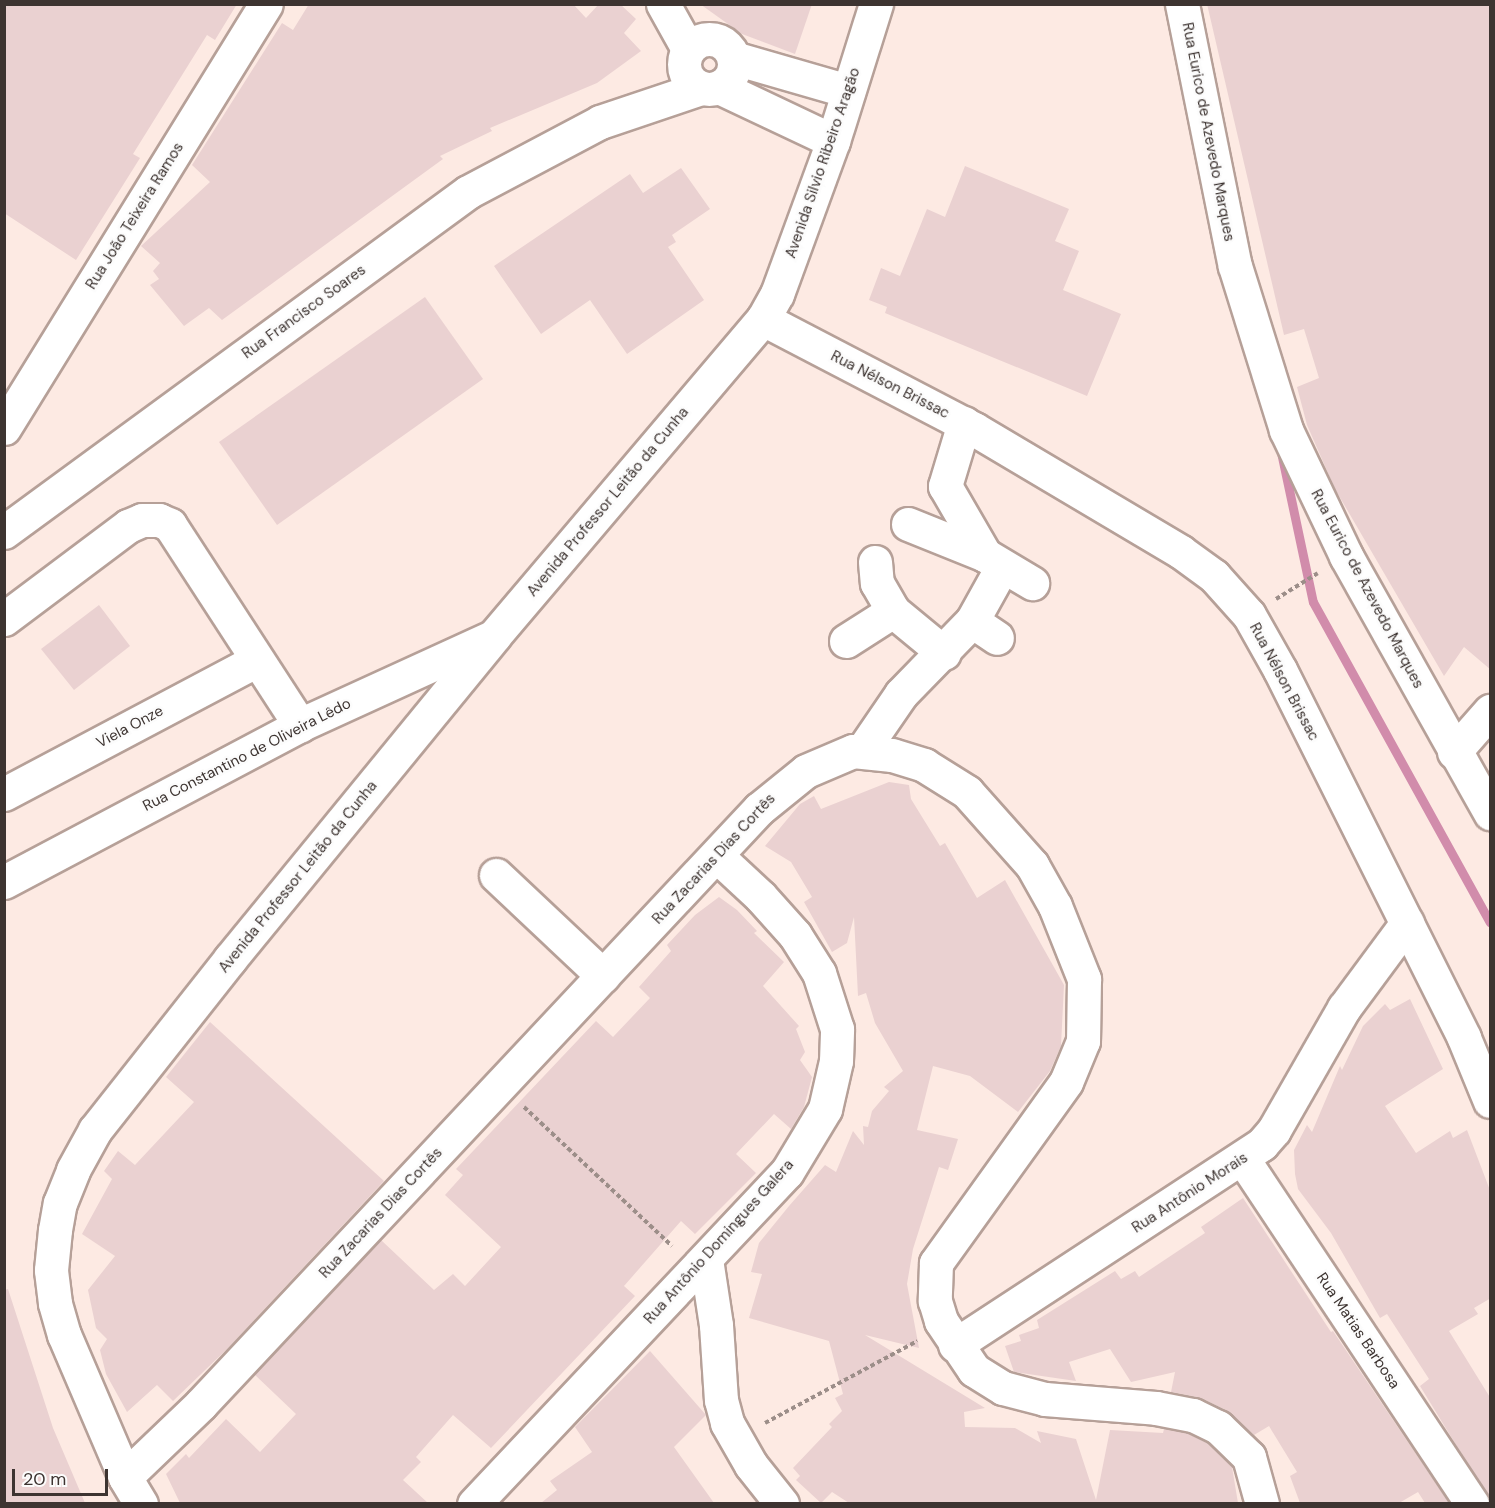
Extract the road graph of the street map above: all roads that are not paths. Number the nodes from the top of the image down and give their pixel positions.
1 (266, 4) edge
2 (663, 4) edge
3 (680, 4) edge
4 (876, 4) edge
5 (1182, 4) edge
6 (705, 51) junction
7 (710, 87) junction
8 (848, 91) junction
9 (618, 116) junction
10 (833, 141) junction
11 (763, 319) junction
12 (964, 423) junction
13 (4, 428) edge
14 (908, 524) dead end
15 (4, 532) edge
16 (993, 561) junction
17 (875, 562) dead end
18 (1032, 583) dead end
19 (893, 611) junction
20 (4, 619) edge
21 (494, 636) junction
22 (846, 640) dead end
23 (944, 653) junction
24 (255, 661) junction
25 (1491, 711) edge
26 (300, 725) junction
27 (862, 751) junction
28 (1454, 752) junction
29 (4, 794) edge
30 (1491, 813) edge
31 (717, 856) junction
32 (496, 875) dead end
33 (4, 882) edge
34 (1407, 923) junction
35 (603, 976) junction
36 (1491, 1101) edge
37 (1243, 1160) junction
38 (706, 1259) junction
39 (949, 1335) junction
40 (133, 1490) edge
41 (474, 1503) edge
42 (782, 1503) edge
43 (1262, 1503) edge
44 (1472, 1503) edge

1 - 13 street, Rua João Teixeira Ramos
2 - 6 street
3 - 6 street
4 - 8 street, Avenida Silvio Ribeiro Aragão
5 - 28 street, Rua Eurico de Azevedo Marques
6 - 7 street
6 - 7 street
6 - 8 street
6 - 9 street, Rua Francisco Soares
7 - 9 street, Rua Francisco Soares
7 - 10 street
8 - 10 street, Avenida Silvio Ribeiro Aragão
9 - 15 street, Rua Francisco Soares
10 - 11 street, Avenida Silvio Ribeiro Aragão
11 - 12 street, Rua Nélson Brissac
11 - 21 street, Avenida Professor Leitão da Cunha
12 - 16 street
12 - 34 street, Rua Nélson Brissac
14 - 16 street
16 - 18 street
16 - 23 street
17 - 19 street
19 - 22 street
19 - 23 street
20 - 24 street
21 - 26 street, Rua Constantino de Oliveira Lêdo
21 - 40 street, Avenida Professor Leitão da Cunha
23 - 27 street
24 - 26 street
24 - 29 street, Viela Onze
25 - 28 street
26 - 33 street, Rua Constantino de Oliveira Lêdo
27 - 31 street, Rua Zacarias Dias Cortês
27 - 39 street, Rua Zacarias Dias Cortês
28 - 30 street, Rua Eurico de Azevedo Marques
31 - 35 street, Rua Zacarias Dias Cortês
31 - 38 street, Rua Antônio Domingues Galera
32 - 35 street
34 - 36 street, Rua Nélson Brissac
34 - 37 street, Rua Antônio Morais
35 - 40 street, Rua Zacarias Dias Cortês
37 - 39 street, Rua Antônio Morais
37 - 44 street, Rua Matias Barbosa
38 - 41 street, Rua Antônio Domingues Galera
38 - 42 street
39 - 43 street, Rua Zacarias Dias Cortês

